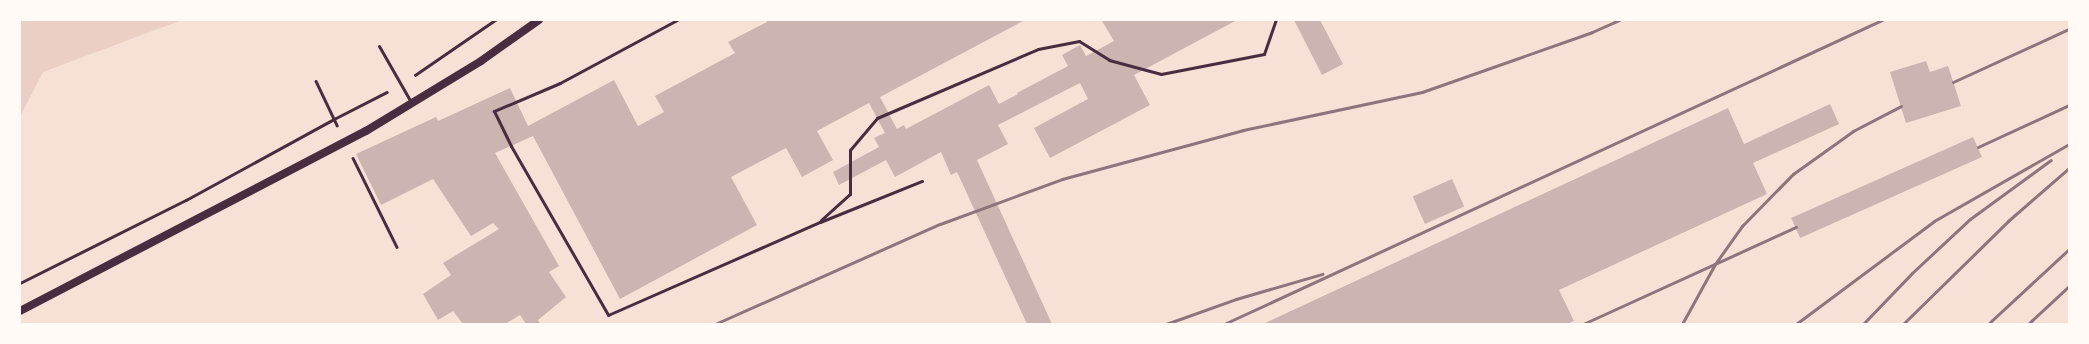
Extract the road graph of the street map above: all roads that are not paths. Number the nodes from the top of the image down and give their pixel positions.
1 (539, 20) edge
2 (677, 20) edge
3 (1276, 20) edge
4 (379, 46) dead end
5 (412, 104) junction
6 (922, 181) dead end
7 (820, 222) junction
8 (20, 311) edge

1 - 5 main road
2 - 7 lane
3 - 7 lane
4 - 5 lane
5 - 8 main road
6 - 7 lane

